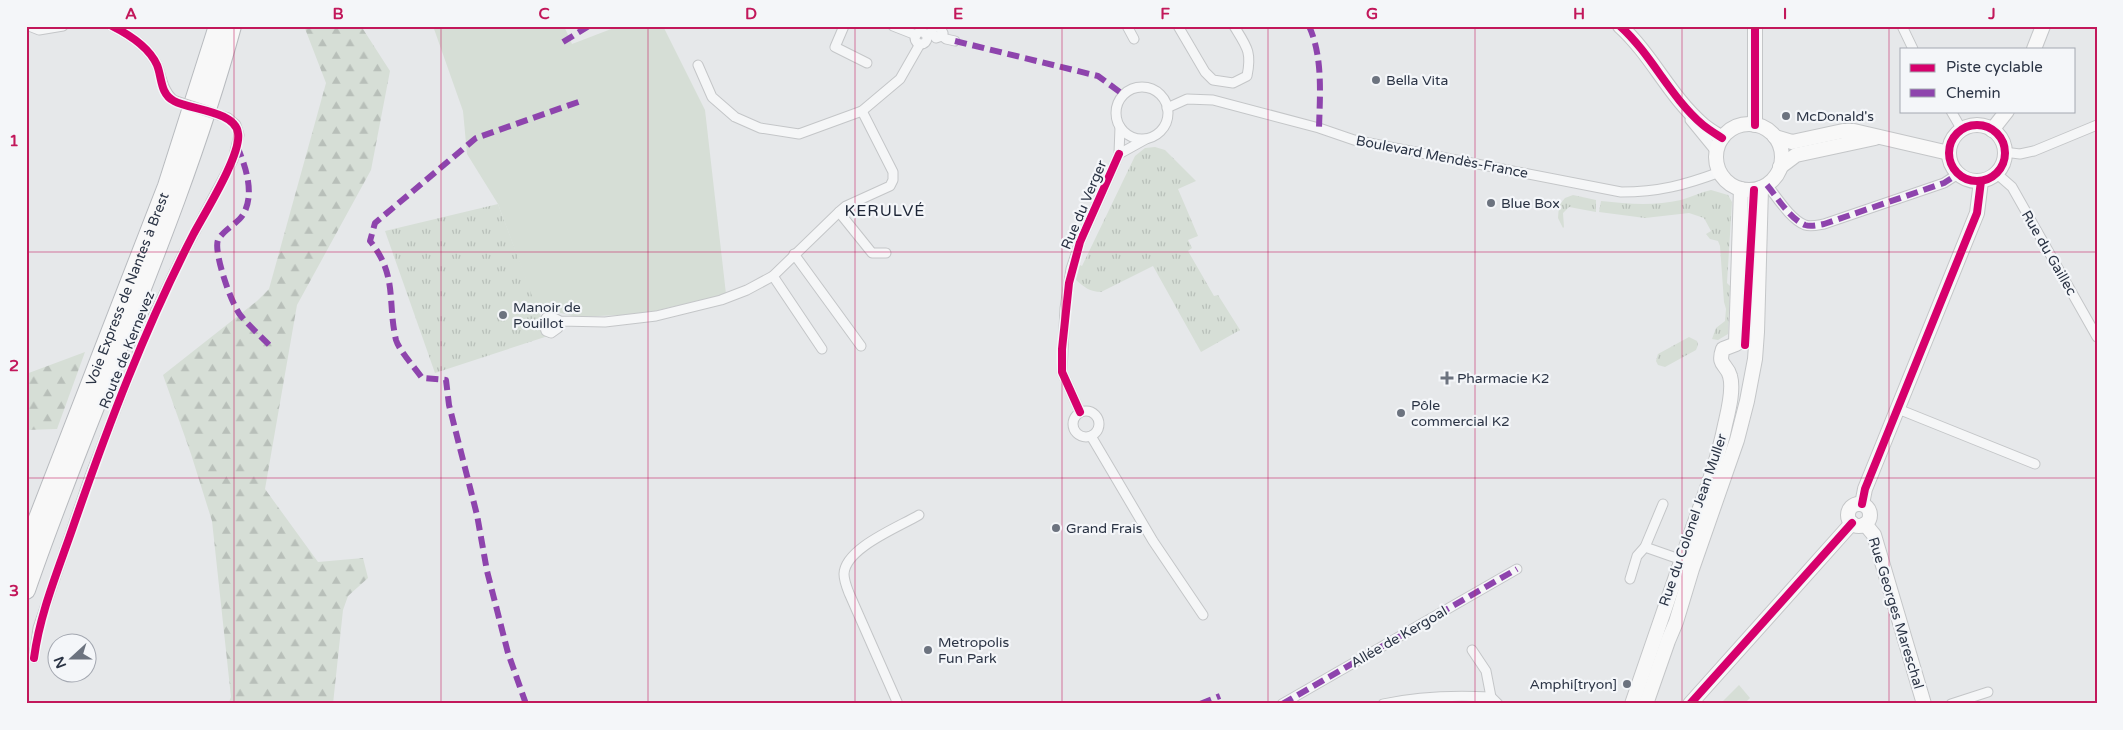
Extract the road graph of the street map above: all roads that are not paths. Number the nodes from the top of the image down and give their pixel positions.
1 (29, 26) edge
2 (63, 26) edge
3 (112, 26) edge
4 (218, 26) edge
5 (232, 26) edge
6 (844, 26) edge
7 (893, 26) edge
8 (934, 26) edge
9 (1127, 26) edge
10 (1178, 26) edge
11 (1234, 26) edge
12 (1620, 26) edge
13 (1755, 26) edge
14 (1902, 26) edge
15 (2043, 26) edge
16 (939, 33) edge
17 (918, 34) junction
18 (1134, 39) dead end
19 (955, 41) dead end
20 (922, 43) junction
21 (1913, 48) edge
22 (2034, 48) edge
23 (867, 63) dead end
24 (698, 65) dead end
25 (1668, 84) junction
26 (1167, 108) junction
27 (862, 111) junction
28 (1952, 112) edge
29 (2006, 112) edge
30 (1755, 125) junction
31 (2097, 125) edge
32 (1120, 127) junction
33 (1962, 130) junction
34 (1992, 130) junction
35 (1775, 137) junction
36 (1722, 138) junction
37 (1883, 138) junction
38 (1146, 139) junction
39 (2004, 152) junction
40 (1716, 153) junction
41 (1949, 153) junction
42 (1119, 154) junction
43 (1780, 166) junction
44 (1720, 172) junction
45 (1996, 173) junction
46 (1958, 174) junction
47 (1981, 181) junction
48 (1764, 186) junction
49 (1741, 189) junction
50 (839, 212) junction
51 (886, 252) dead end
52 (794, 254) junction
53 (773, 276) junction
54 (560, 321) dead end
55 (2097, 337) edge
56 (1736, 344) junction
57 (861, 346) dead end
58 (822, 349) dead end
59 (1755, 354) junction
60 (1898, 409) junction
61 (1080, 412) junction
62 (1091, 436) junction
63 (2035, 464) dead end
64 (1663, 504) dead end
65 (919, 515) dead end
66 (1858, 524) junction
67 (1645, 547) junction
68 (26, 549) edge
69 (1682, 560) junction
70 (1517, 570) dead end
71 (1630, 579) dead end
72 (26, 590) edge
73 (1203, 615) dead end
74 (1472, 650) dead end
75 (34, 658) dead end
76 (1988, 692) dead end
77 (1491, 697) junction
78 (898, 704) edge
79 (1282, 704) edge
80 (1383, 704) edge
81 (1498, 704) edge
82 (1632, 704) edge
83 (1646, 704) edge
84 (1690, 704) edge
85 (1924, 704) edge
86 (1951, 704) edge

1 - 2 street
3 - 75 street, Route de Kernevez, bridge
4 - 68 highway, Voie Express de Nantes à Brest
5 - 72 highway, Voie Express de Nantes à Brest
6 - 23 street
7 - 17 street
8 - 16 street
8 - 17 street
9 - 18 street
10 - 11 street
12 - 25 main road
13 - 30 main road
14 - 21 street
15 - 22 main road
16 - 19 street
16 - 20 street
17 - 20 street
20 - 27 street
24 - 27 street
25 - 36 main road
25 - 40 street
26 - 32 street
26 - 38 street
26 - 44 street, Boulevard Mendès-France
27 - 50 street
28 - 33 street
29 - 34 main road
30 - 35 main road
30 - 36 main road
31 - 39 street
32 - 38 street
32 - 42 street
33 - 34 main road
33 - 41 main road
34 - 39 main road
35 - 37 main road
35 - 43 main road
36 - 40 main road
37 - 41 main road
37 - 43 main road
38 - 42 street
39 - 45 main road
40 - 44 main road
41 - 46 main road
42 - 61 street, Rue du Verger
43 - 48 main road
44 - 49 main road
45 - 47 main road
45 - 55 street, Rue du Gaillec
46 - 47 main road
46 - 48 street
47 - 60 main road
48 - 49 main road
48 - 59 main road, Rue du Colonel Jean Muller
49 - 56 main road
50 - 51 street
50 - 52 street
52 - 53 street
52 - 57 street
53 - 54 street
53 - 58 street
56 - 59 main road
56 - 69 main road, Rue du Colonel Jean Muller
59 - 83 main road, Rue du Colonel Jean Muller
60 - 63 street
60 - 66 main road
61 - 62 street
61 - 62 street
62 - 73 street
64 - 67 street
65 - 78 street
66 - 84 main road
66 - 85 main road, Rue Georges Mareschal
67 - 69 street
67 - 71 street
69 - 82 main road, Rue du Colonel Jean Muller
70 - 79 street, Allée de Kergoal
74 - 77 street
76 - 86 street
77 - 80 street
77 - 81 street

